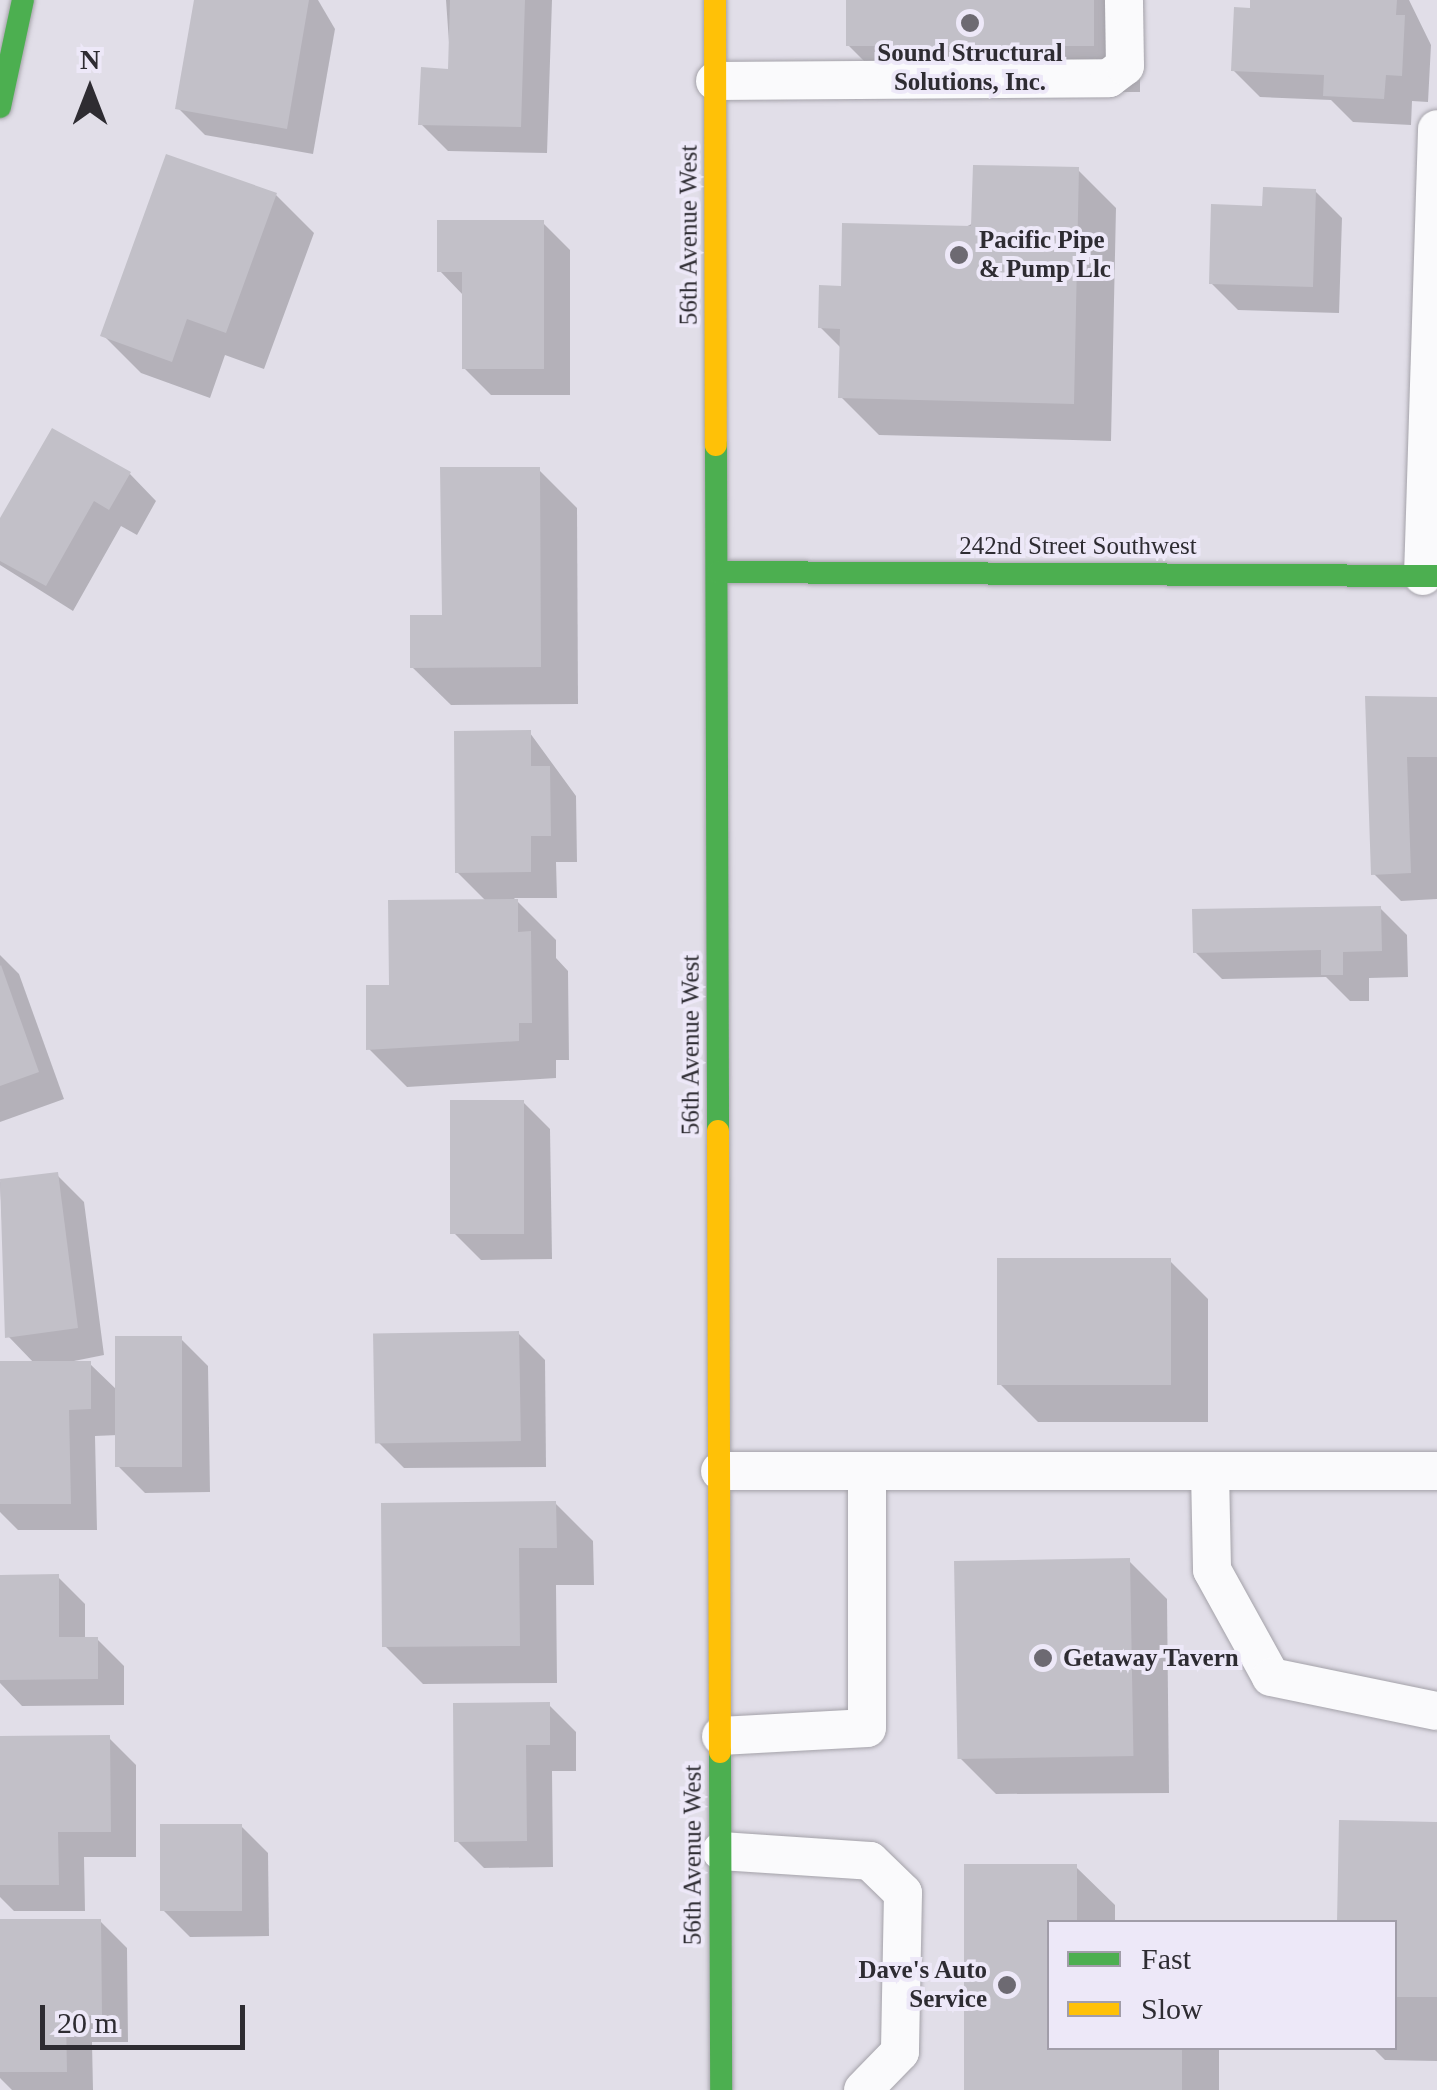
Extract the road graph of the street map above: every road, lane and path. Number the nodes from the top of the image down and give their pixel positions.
1 (23, 0) edge
2 (715, 0) edge
3 (1124, 0) edge
4 (716, 81) junction
5 (0, 108) edge
6 (1437, 129) edge
7 (718, 572) junction
8 (1430, 576) edge
9 (720, 1471) junction
10 (866, 1471) junction
11 (1210, 1472) junction
12 (1437, 1472) edge
13 (1437, 1711) edge
14 (721, 1736) junction
15 (721, 1851) junction
16 (722, 2090) edge
17 (863, 2090) edge

1 - 5 main road
2 - 4 main road, 56th Avenue West
3 - 4 lane
4 - 7 main road, 56th Avenue West
6 - 8 lane
7 - 8 main road, 242nd Street Southwest
7 - 9 main road, 56th Avenue West
9 - 10 lane
9 - 14 main road, 56th Avenue West
10 - 11 lane
10 - 14 lane
11 - 12 lane
11 - 13 lane
14 - 15 main road, 56th Avenue West
15 - 16 main road, 56th Avenue West
15 - 17 lane

